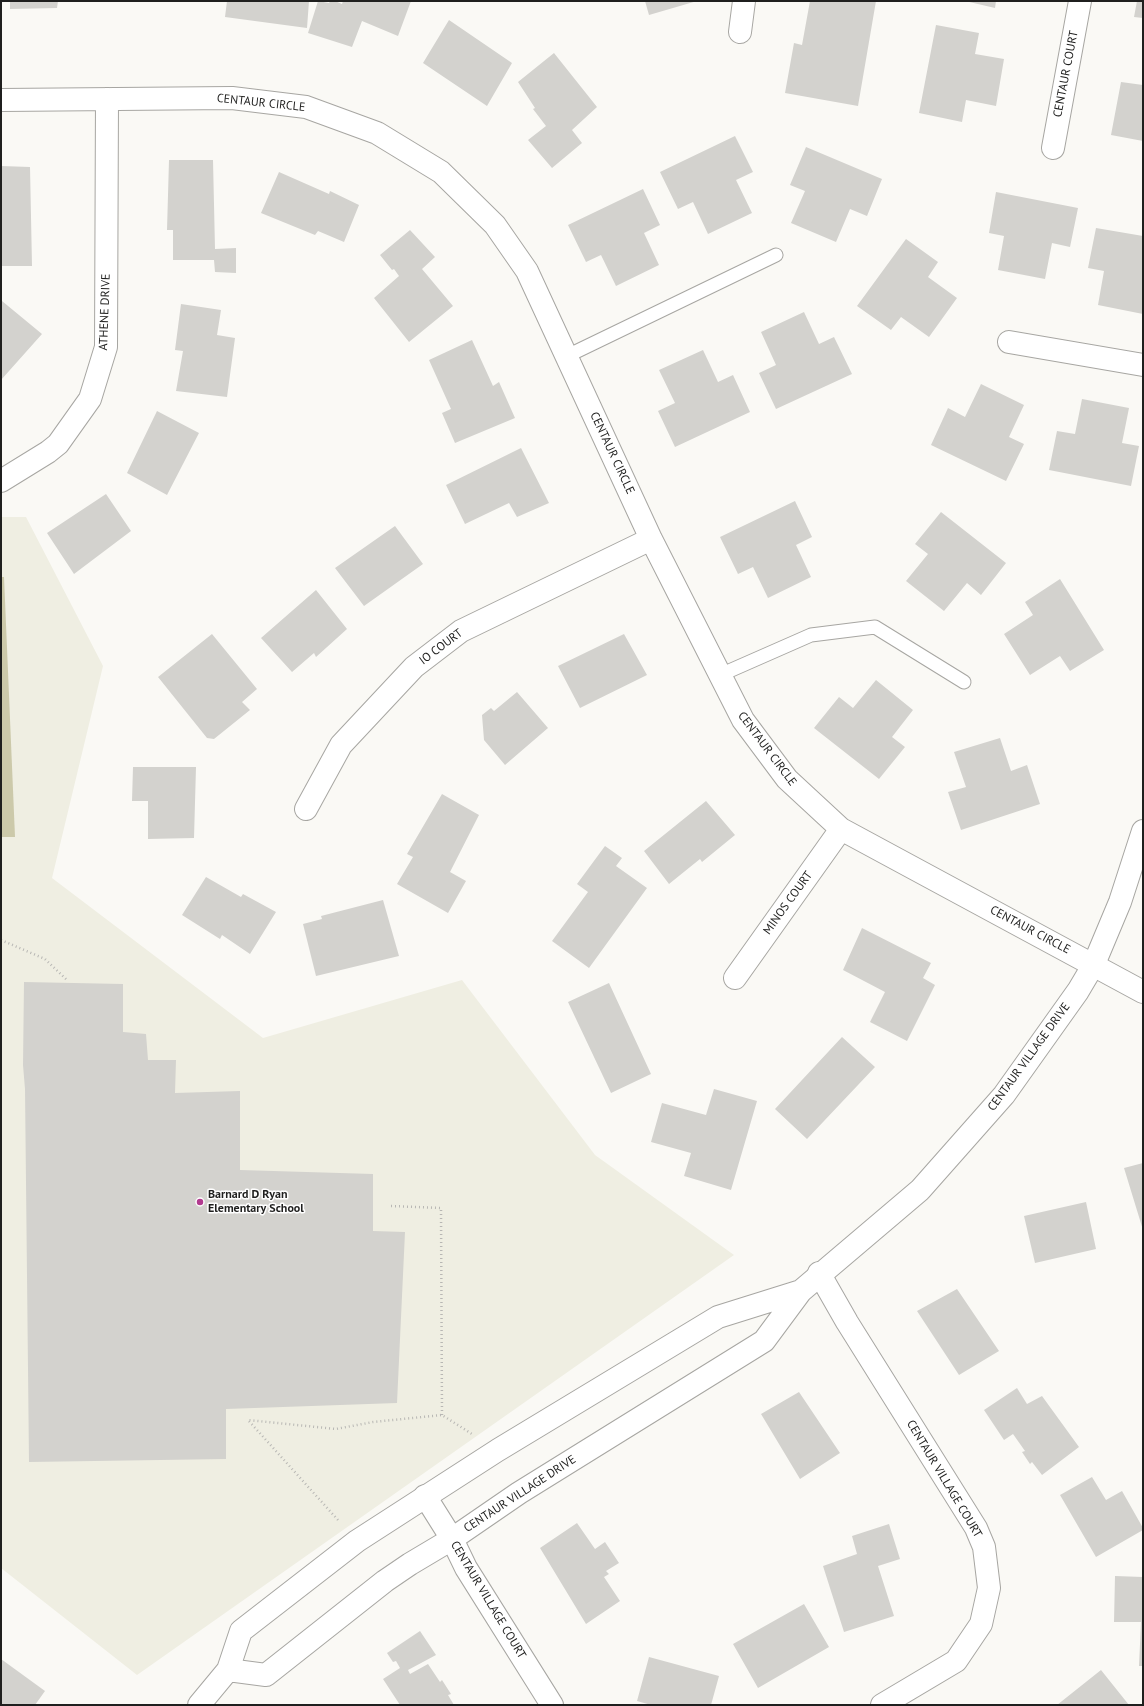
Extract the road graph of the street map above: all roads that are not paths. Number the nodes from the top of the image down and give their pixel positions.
1 (744, 1) edge
2 (1080, 1) edge
3 (740, 32) dead end
4 (107, 99) junction
5 (1, 100) edge
6 (1052, 148) dead end
7 (776, 255) dead end
8 (1009, 342) dead end
9 (567, 356) junction
10 (1143, 365) edge
11 (1, 481) edge
12 (652, 539) junction
13 (720, 674) junction
14 (964, 682) dead end
15 (306, 809) dead end
16 (841, 829) junction
17 (1143, 830) edge
18 (1094, 964) junction
19 (735, 978) dead end
20 (1143, 992) edge
21 (819, 1274) junction
22 (801, 1291) junction
23 (426, 1496) junction
24 (452, 1539) junction
25 (228, 1670) junction
26 (199, 1705) edge
27 (552, 1705) edge
28 (882, 1705) edge

1 - 3 street
2 - 6 street, CENTAUR COURT
4 - 5 street, CENTAUR CIRCLE
4 - 9 street, CENTAUR CIRCLE
4 - 11 street, ATHENE DRIVE
7 - 9 lane
8 - 10 street
9 - 12 street, CENTAUR CIRCLE
12 - 13 street, CENTAUR CIRCLE
12 - 15 street, IO COURT
13 - 14 lane
13 - 16 street, CENTAUR CIRCLE
16 - 18 street, CENTAUR CIRCLE
16 - 19 street, MINOS COURT
17 - 18 street, CENTAUR VILLAGE DRIVE
18 - 20 street, CENTAUR CIRCLE
18 - 21 street, CENTAUR VILLAGE DRIVE
21 - 22 street, CENTAUR VILLAGE DRIVE
21 - 28 street, CENTAUR VILLAGE COURT
22 - 23 street, CENTAUR VILLAGE DRIVE
22 - 24 street, CENTAUR VILLAGE DRIVE
23 - 24 street, CENTAUR VILLAGE COURT
23 - 25 street, CENTAUR VILLAGE DRIVE
24 - 25 street, CENTAUR VILLAGE DRIVE
24 - 27 street, CENTAUR VILLAGE COURT
25 - 26 street, CENTAUR VILLAGE DRIVE

